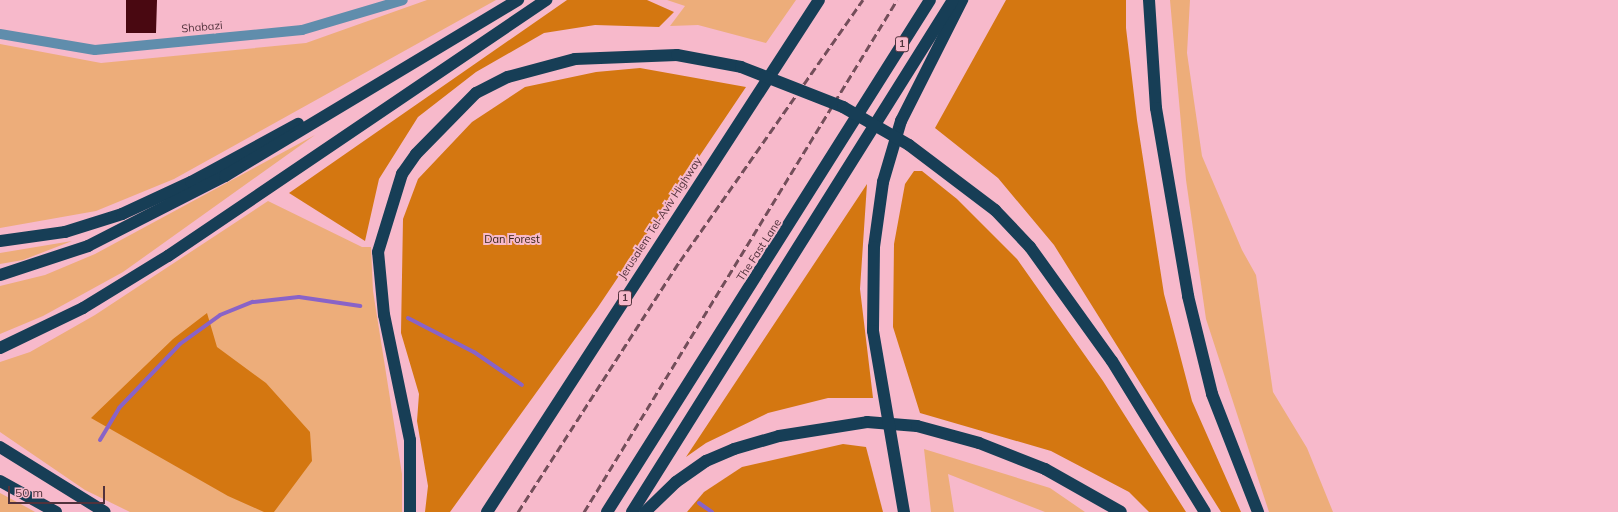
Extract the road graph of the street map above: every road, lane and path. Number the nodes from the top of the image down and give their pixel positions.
1 (403, 0) edge
2 (518, 0) edge
3 (546, 0) edge
4 (819, 0) edge
5 (930, 0) edge
6 (953, 0) edge
7 (962, 0) edge
8 (1149, 0) edge
9 (0, 34) edge
10 (388, 79) junction
11 (0, 241) edge
12 (0, 275) edge
13 (0, 348) edge
14 (0, 447) edge
15 (0, 481) edge
16 (56, 512) edge
17 (105, 512) edge
18 (410, 512) edge
19 (487, 512) edge
20 (607, 512) edge
21 (632, 512) edge
22 (645, 512) edge
23 (904, 512) edge
24 (1121, 512) edge
25 (1205, 512) edge
26 (1258, 512) edge

1 - 9 street, Shabazi
2 - 10 highway
3 - 13 highway
4 - 19 highway, Jerusalem Tel-Aviv Highway / 1
5 - 20 highway, The Fast Lane / 1
6 - 21 highway, 1
7 - 23 highway, bridge
8 - 26 highway
10 - 11 highway
10 - 12 highway
14 - 17 highway
15 - 16 highway
18 - 25 highway, bridge
22 - 24 highway

